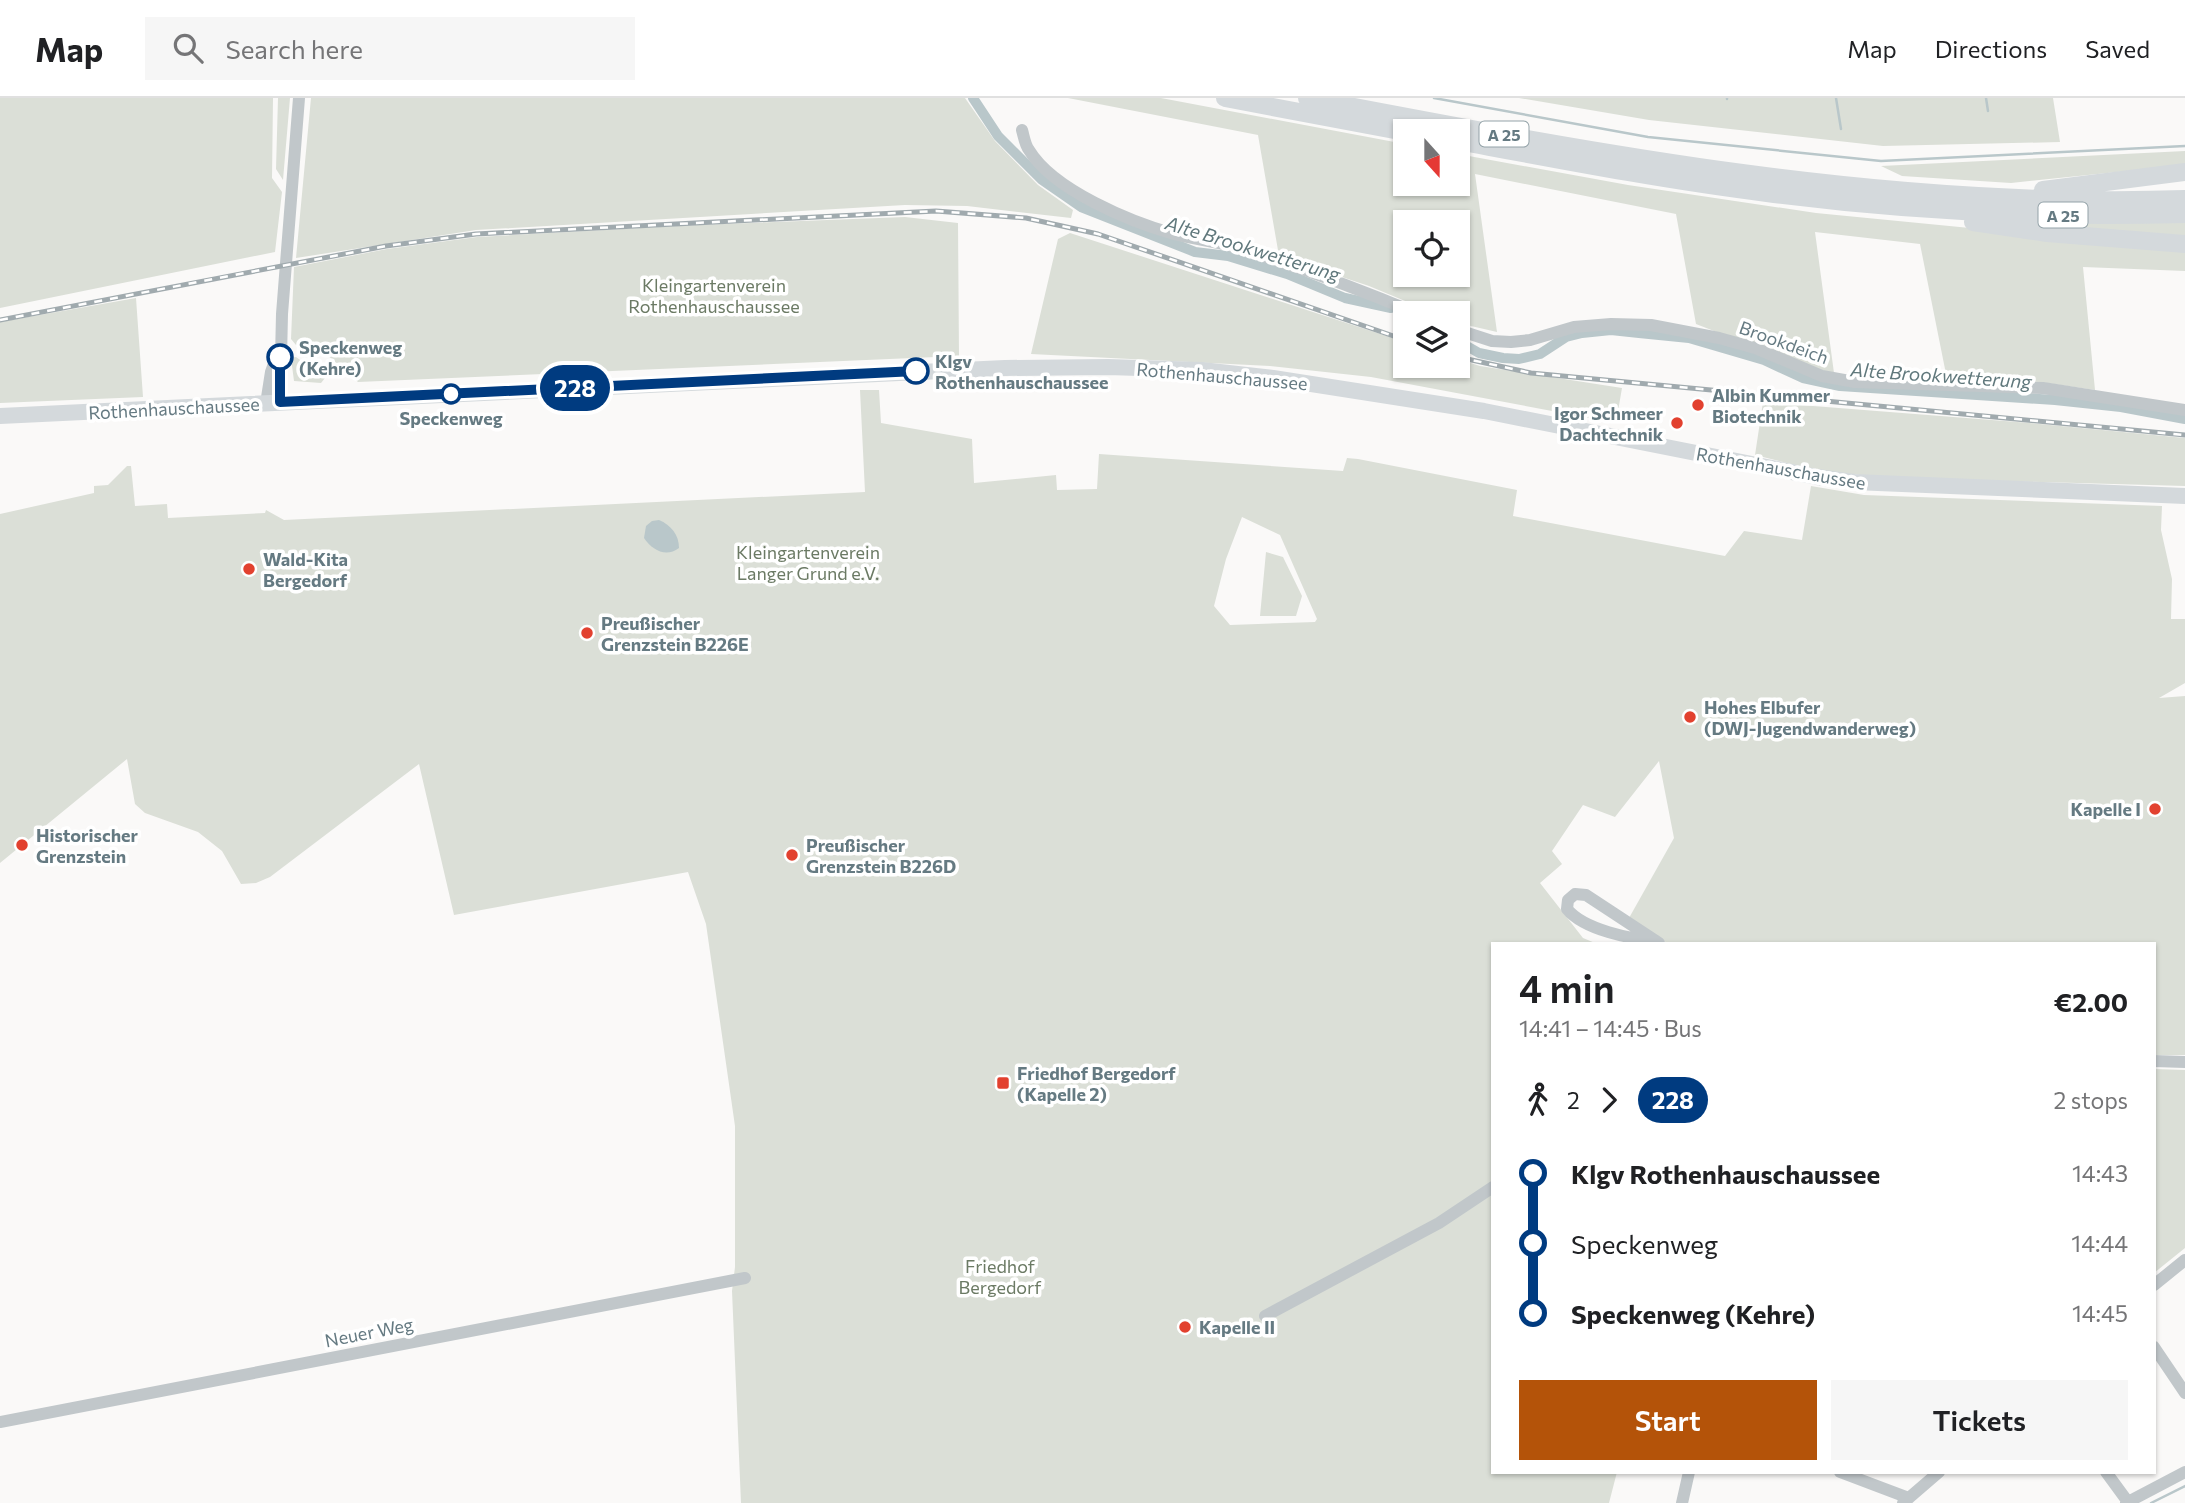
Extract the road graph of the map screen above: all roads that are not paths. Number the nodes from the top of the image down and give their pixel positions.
1 (299, 98) edge
2 (1225, 98) edge
3 (1307, 98) edge
4 (1022, 130) dead end
5 (1393, 130) edge
6 (1470, 143) edge
7 (2185, 172) edge
8 (1988, 198) junction
9 (2185, 199) edge
10 (1941, 209) junction
11 (2185, 214) edge
12 (2185, 244) edge
13 (1393, 303) edge
14 (1470, 334) edge
15 (273, 403) junction
16 (2185, 410) edge
17 (0, 416) edge
18 (2185, 496) edge
19 (1658, 942) edge
20 (2156, 1061) edge
21 (2185, 1062) edge
22 (1491, 1188) edge
23 (2185, 1260) edge
24 (745, 1279) dead end
25 (2156, 1283) edge
26 (1265, 1316) dead end
27 (2156, 1350) edge
28 (2185, 1393) edge
29 (0, 1422) edge
30 (2185, 1472) edge
31 (1689, 1474) edge
32 (1845, 1474) edge
33 (1937, 1474) edge
34 (2107, 1474) edge
35 (1906, 1501) edge
36 (2127, 1502) edge
37 (1682, 1503) edge

1 - 15 street
2 - 5 highway
3 - 8 highway, A 25
4 - 13 street
6 - 10 highway, A 25
7 - 8 highway
8 - 9 highway, A 25
10 - 11 highway, A 25
10 - 12 highway
14 - 16 street, Brookdeich
15 - 17 main road, Rothenhauschaussee
15 - 18 main road, Rothenhauschaussee
19 - 19 street
20 - 21 street
22 - 26 street
23 - 25 street
24 - 29 street, Neuer Weg
27 - 28 street
30 - 36 street
31 - 37 street
32 - 35 street
33 - 35 street
34 - 36 street

